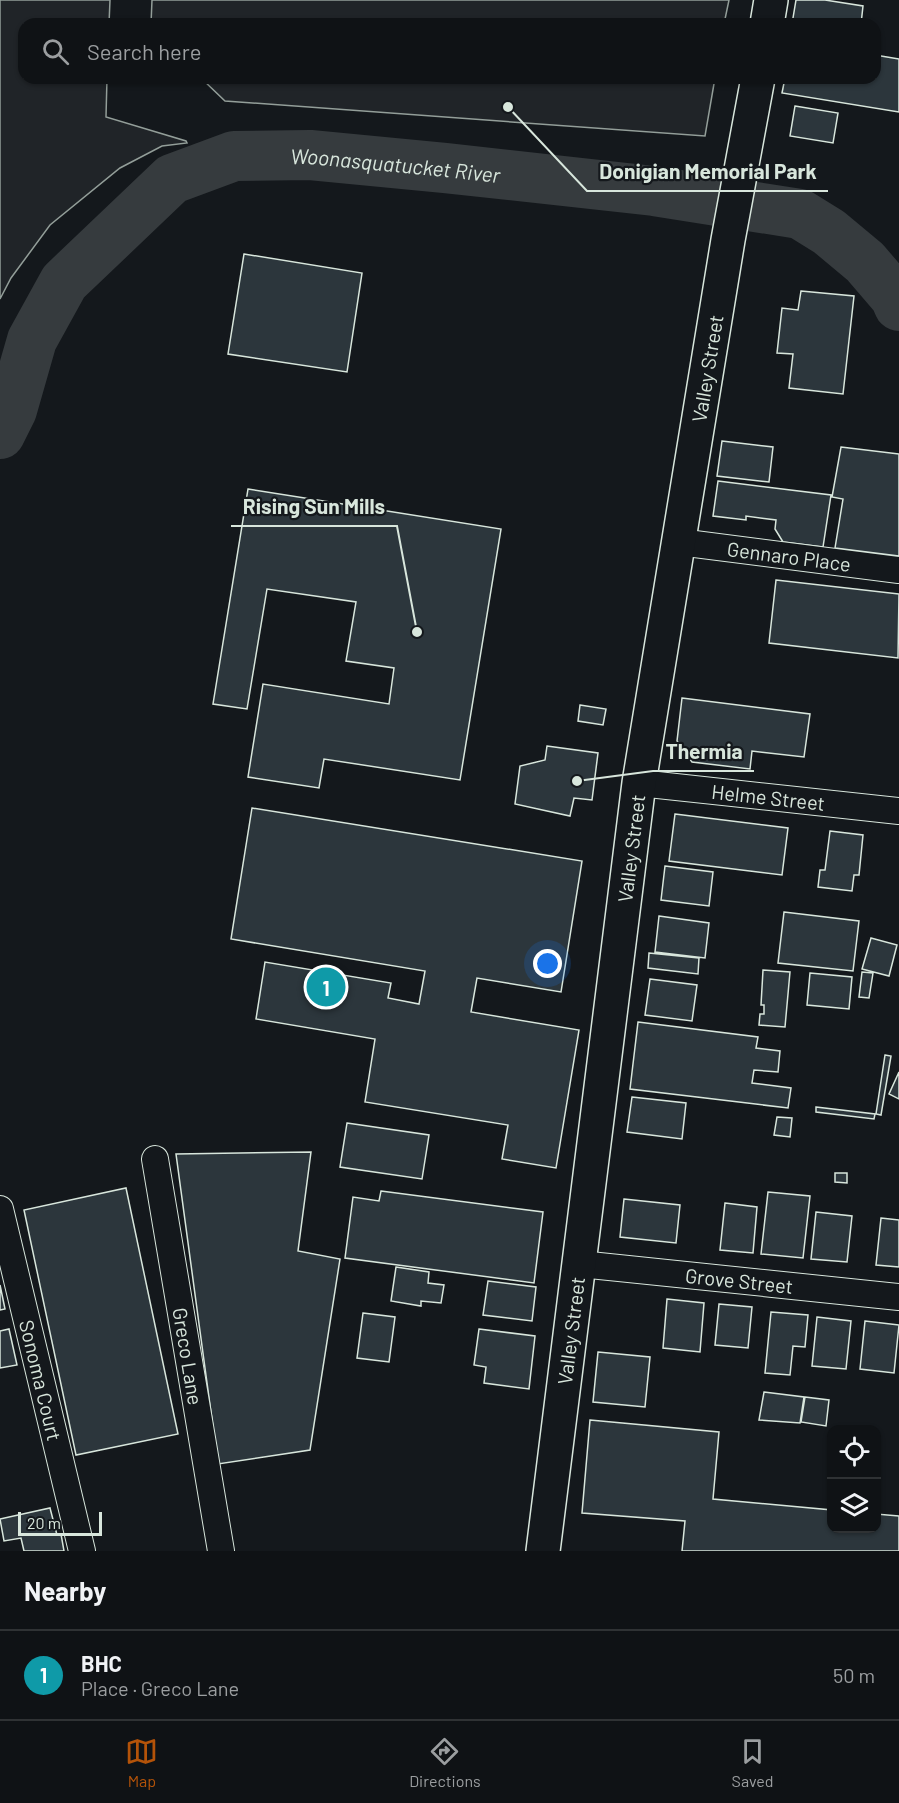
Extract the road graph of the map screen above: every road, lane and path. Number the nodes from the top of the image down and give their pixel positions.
1 (771, 0) edge
2 (768, 18) edge
3 (757, 84) edge
4 (679, 542) junction
5 (899, 570) edge
6 (639, 783) junction
7 (899, 811) edge
8 (155, 1159) dead end
9 (0, 1209) edge
10 (580, 1264) junction
11 (899, 1297) edge
12 (81, 1551) edge
13 (221, 1551) edge
14 (543, 1551) edge

1 - 2 main road
3 - 4 main road, Valley Street
4 - 5 street, Gennaro Place
4 - 6 main road, Valley Street
6 - 7 street, Helme Street
6 - 10 main road, Valley Street
8 - 13 street, Greco Lane
9 - 12 street, Sonoma Court
10 - 11 street, Grove Street
10 - 14 main road, Valley Street

